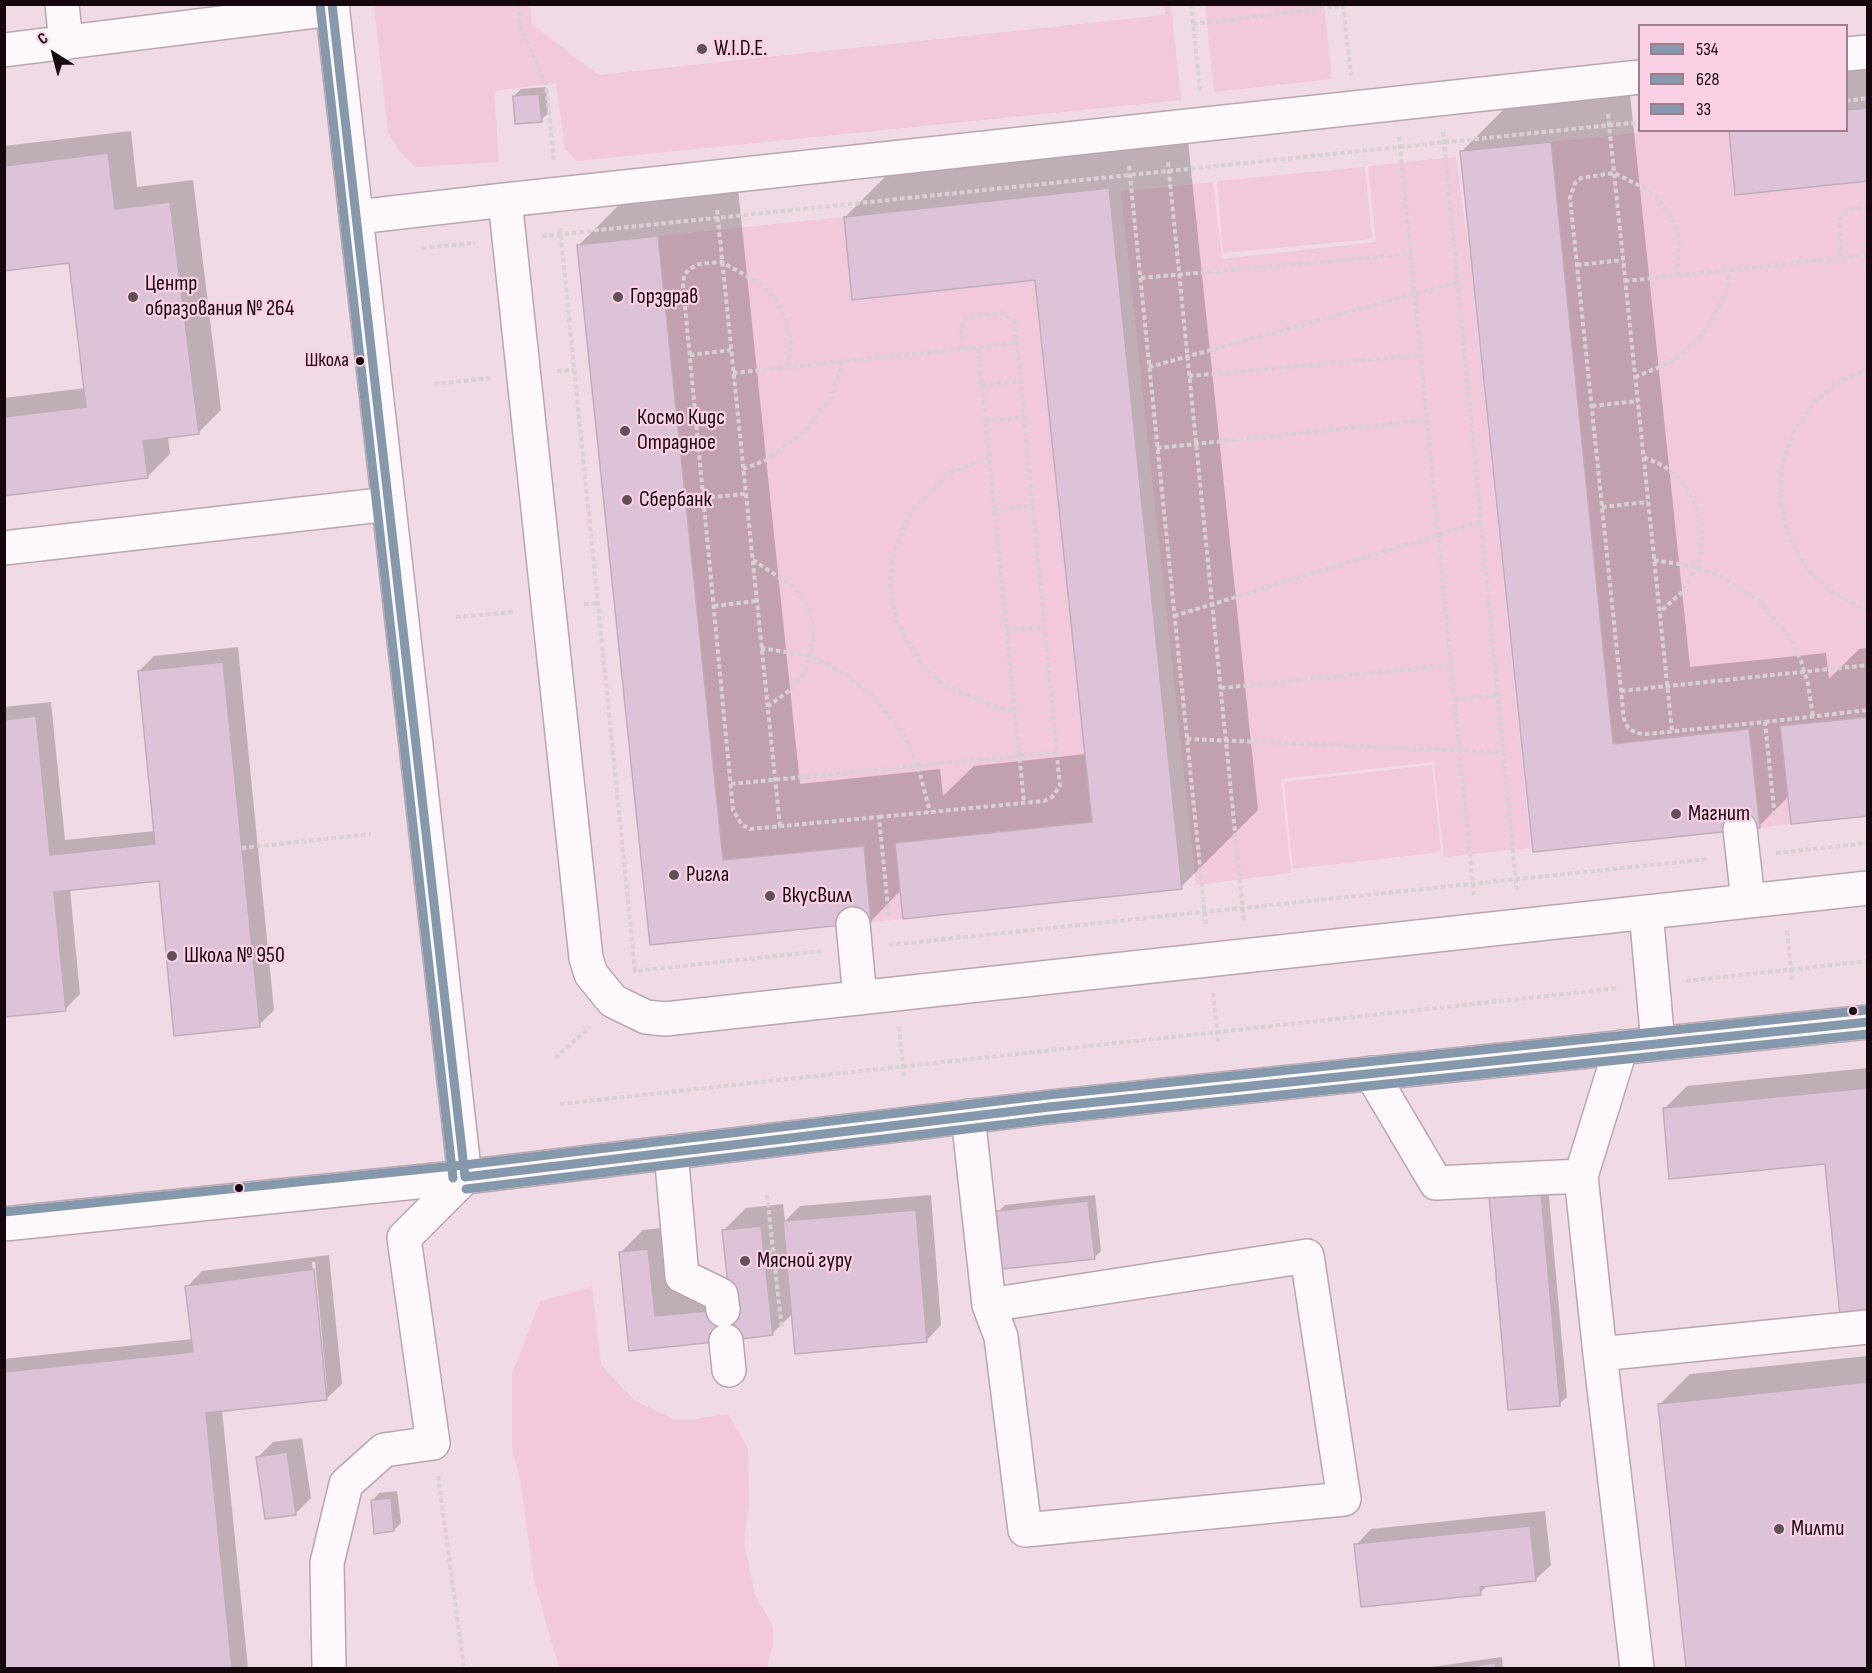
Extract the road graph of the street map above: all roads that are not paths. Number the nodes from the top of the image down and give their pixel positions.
1 (62, 4) edge
2 (333, 7) edge
3 (214, 14) edge
4 (66, 43) junction
5 (4, 50) edge
6 (1868, 52) edge
7 (1848, 54) edge
8 (1638, 77) edge
9 (505, 200) junction
10 (357, 217) junction
11 (389, 504) junction
12 (4, 548) edge
13 (1742, 843) road end
14 (1868, 888) edge
15 (1748, 901) junction
16 (1646, 912) junction
17 (854, 936) road end
18 (860, 998) junction
19 (1868, 1022) edge
20 (1658, 1043) junction
21 (1621, 1047) junction
22 (1371, 1073) junction
23 (968, 1116) junction
24 (671, 1152) junction
25 (1581, 1176) junction
26 (465, 1177) junction
27 (4, 1224) edge
28 (989, 1305) junction
29 (1868, 1327) edge
30 (726, 1340) dead end
31 (1600, 1354) junction
32 (329, 1668) edge
33 (1637, 1668) edge

1 - 4 main road
2 - 3 main road
2 - 10 main road
3 - 4 main road
4 - 5 main road
6 - 7 main road
8 - 9 main road
9 - 10 main road
9 - 18 main road
10 - 11 main road
11 - 12 main road
11 - 26 main road
13 - 15 main road
14 - 15 main road
15 - 16 main road
16 - 18 main road
16 - 20 main road
17 - 18 main road
19 - 20 main road
20 - 21 main road
21 - 22 main road
21 - 25 main road
22 - 23 main road
22 - 25 main road
23 - 24 main road
23 - 28 main road
24 - 26 main road
24 - 30 main road
25 - 31 main road
26 - 27 main road
26 - 32 main road
28 - 28 main road
29 - 31 main road
31 - 33 main road

